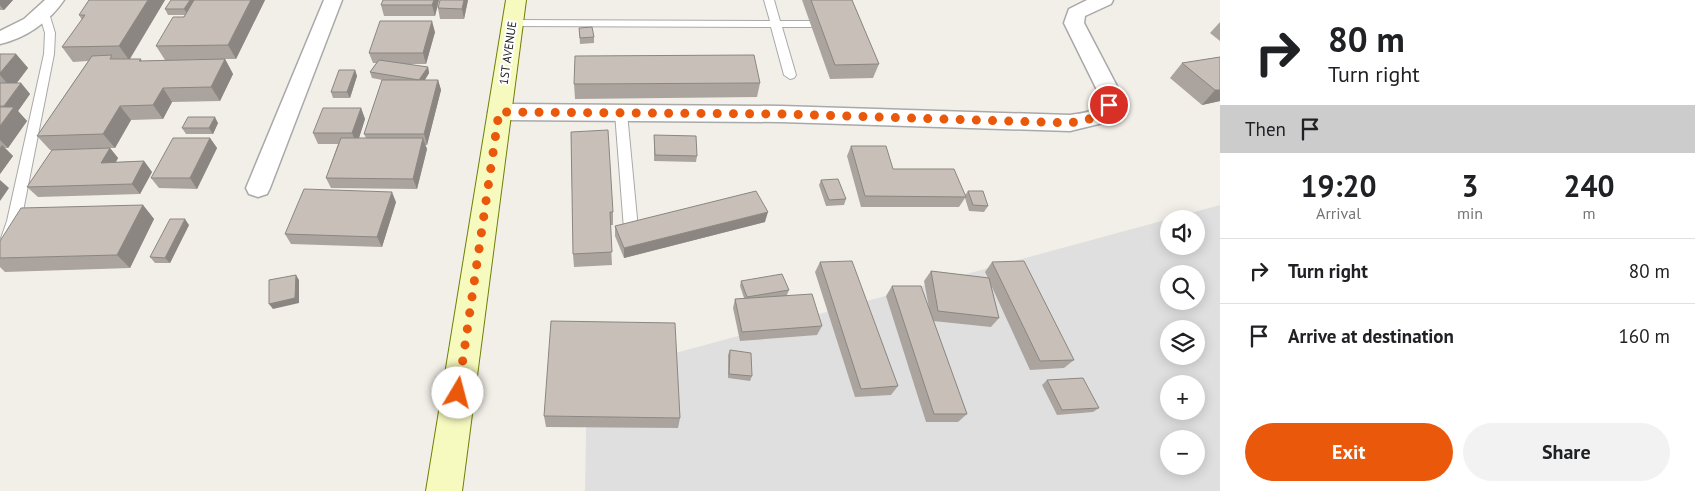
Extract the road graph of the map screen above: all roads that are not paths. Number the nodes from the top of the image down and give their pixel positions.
1 (333, 0) edge
2 (769, 0) edge
3 (1104, 0) edge
4 (50, 7) edge
5 (514, 12) edge
6 (775, 22) junction
7 (811, 24) edge
8 (0, 38) edge
9 (790, 75) dead end
10 (499, 112) junction
11 (620, 113) junction
12 (258, 188) dead end
13 (14, 221) junction
14 (0, 222) edge
15 (631, 229) edge
16 (0, 260) edge
17 (444, 491) edge

1 - 12 street
2 - 6 lane
3 - 11 street
4 - 8 street
4 - 13 lane
5 - 6 lane
5 - 10 street, 1ST AVENUE
6 - 7 lane
6 - 9 lane
10 - 11 street
10 - 17 street, 1ST AVENUE
11 - 15 lane
13 - 14 lane
13 - 16 lane

